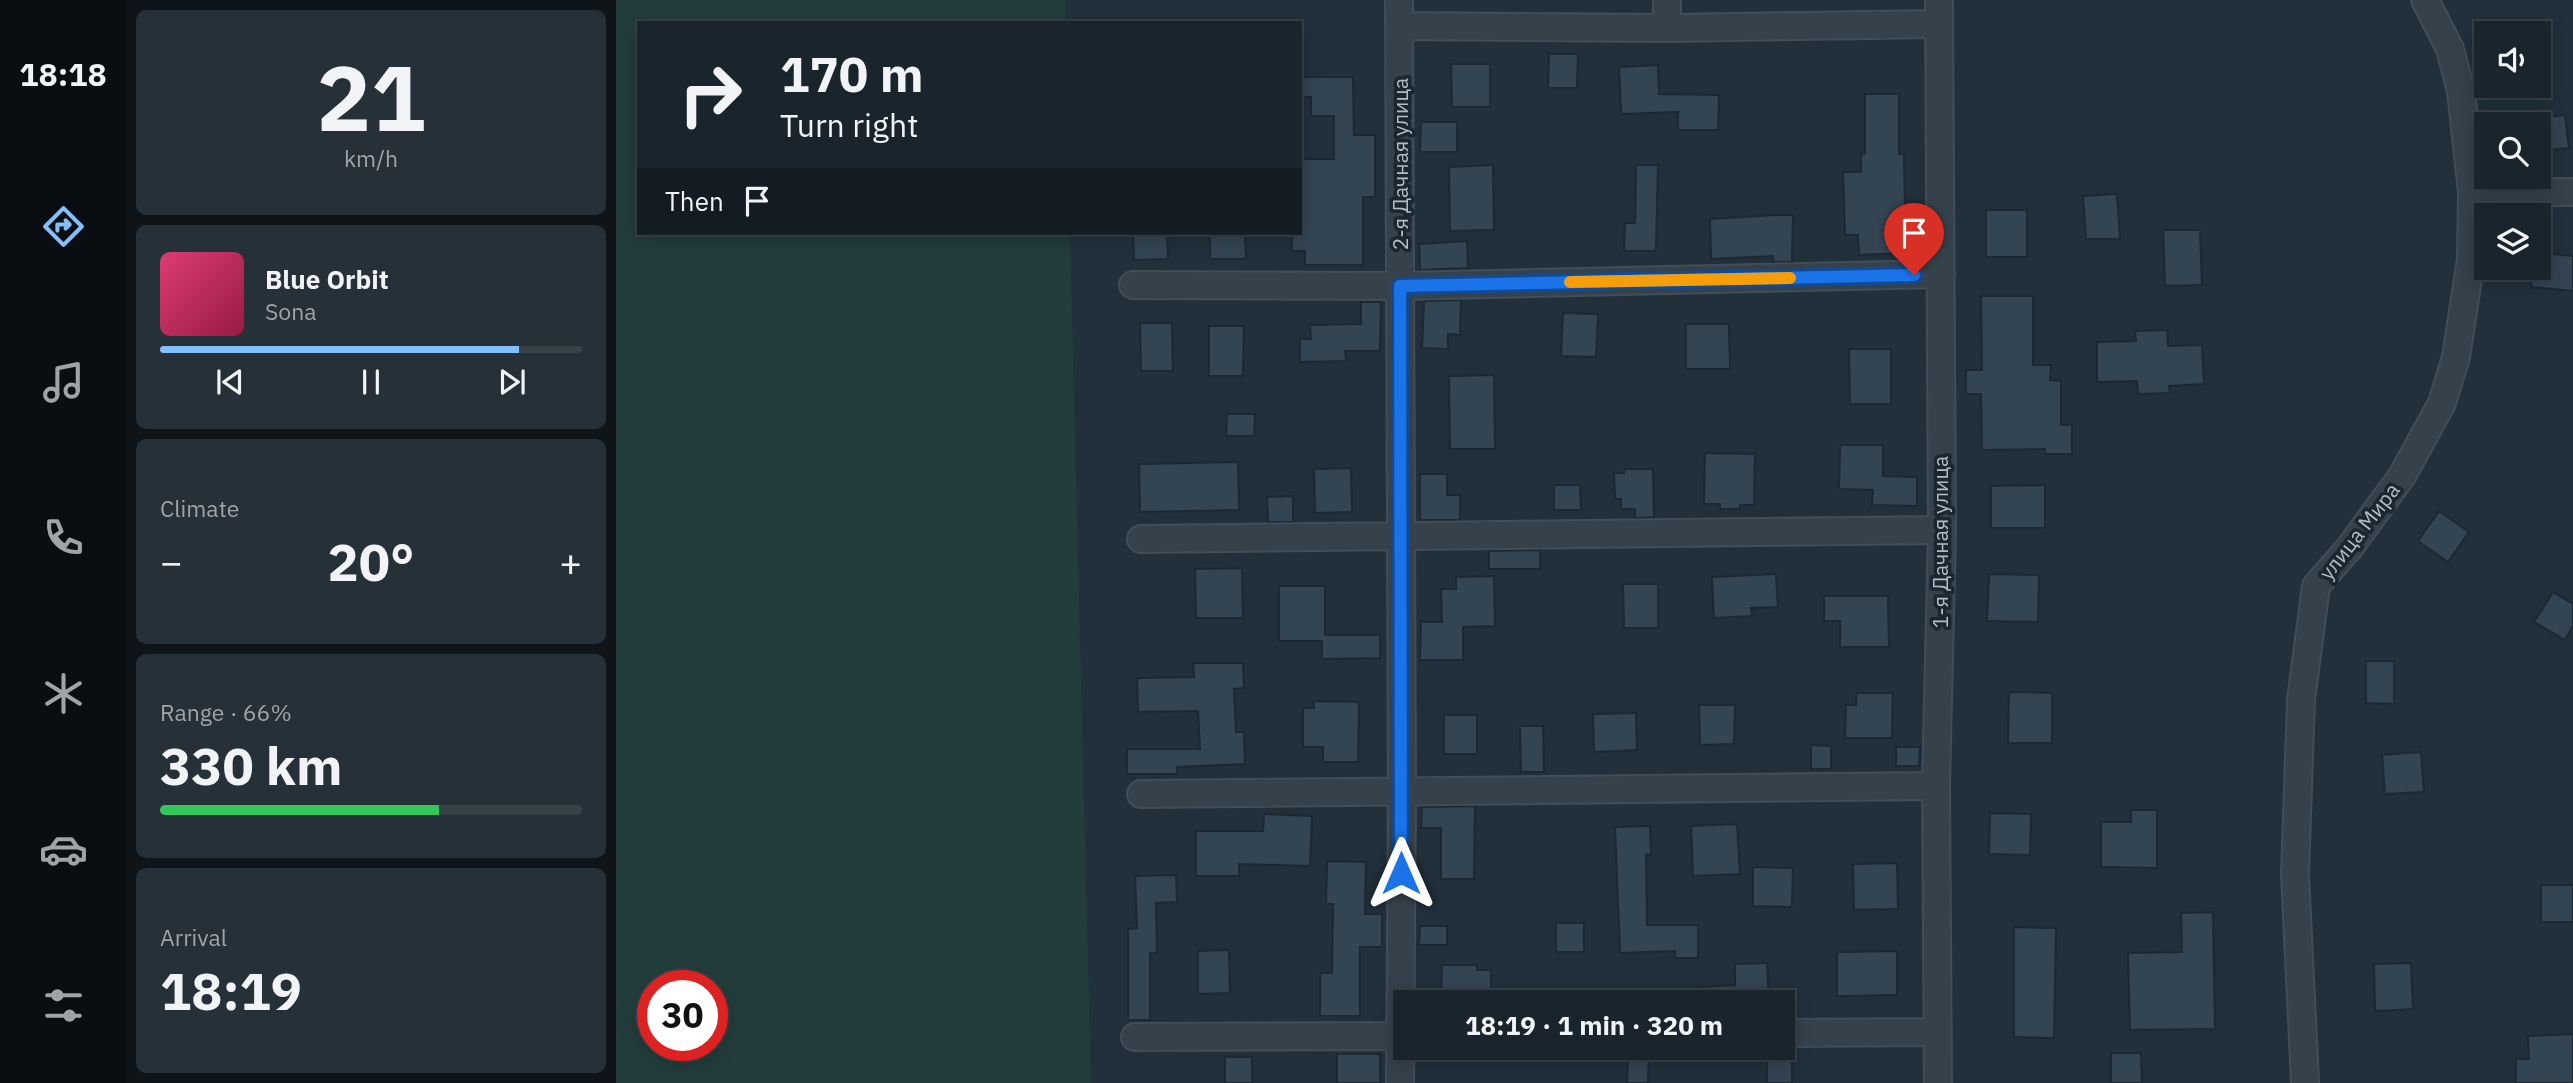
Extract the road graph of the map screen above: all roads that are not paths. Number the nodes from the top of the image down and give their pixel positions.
1 (1399, 0) edge
2 (1667, 0) edge
3 (2425, 0) edge
4 (1939, 12) edge
5 (1400, 26) junction
6 (1667, 28) junction
7 (2573, 192) edge
8 (2472, 194) junction
9 (1941, 274) junction
10 (1133, 285) dead end
11 (1400, 286) junction
12 (1942, 530) junction
13 (1400, 536) junction
14 (1141, 539) dead end
15 (1936, 786) junction
16 (1402, 791) junction
17 (1141, 794) dead end
18 (1402, 990) edge
19 (1938, 1032) junction
20 (1795, 1033) edge
21 (1393, 1036) edge
22 (1135, 1037) dead end
23 (1401, 1060) edge
24 (1400, 1083) edge
25 (1938, 1083) edge
26 (2305, 1083) edge

1 - 5 street, 2-я Дачная улица
2 - 6 street
3 - 8 street, улица Мира
4 - 6 street
4 - 9 street, 1-я Дачная улица
5 - 6 street
5 - 11 street, 2-я Дачная улица
7 - 8 street
8 - 26 street, улица Мира
9 - 11 street
9 - 12 street, 1-я Дачная улица
10 - 11 street
11 - 13 street, 2-я Дачная улица
12 - 13 street
12 - 15 street, 1-я Дачная улица
13 - 14 street
13 - 16 street, 2-я Дачная улица
15 - 16 street
15 - 19 street, 1-я Дачная улица
16 - 17 street
16 - 18 street, 2-я Дачная улица
19 - 20 street
19 - 25 street, 1-я Дачная улица
21 - 22 street
23 - 24 street, 2-я Дачная улица

